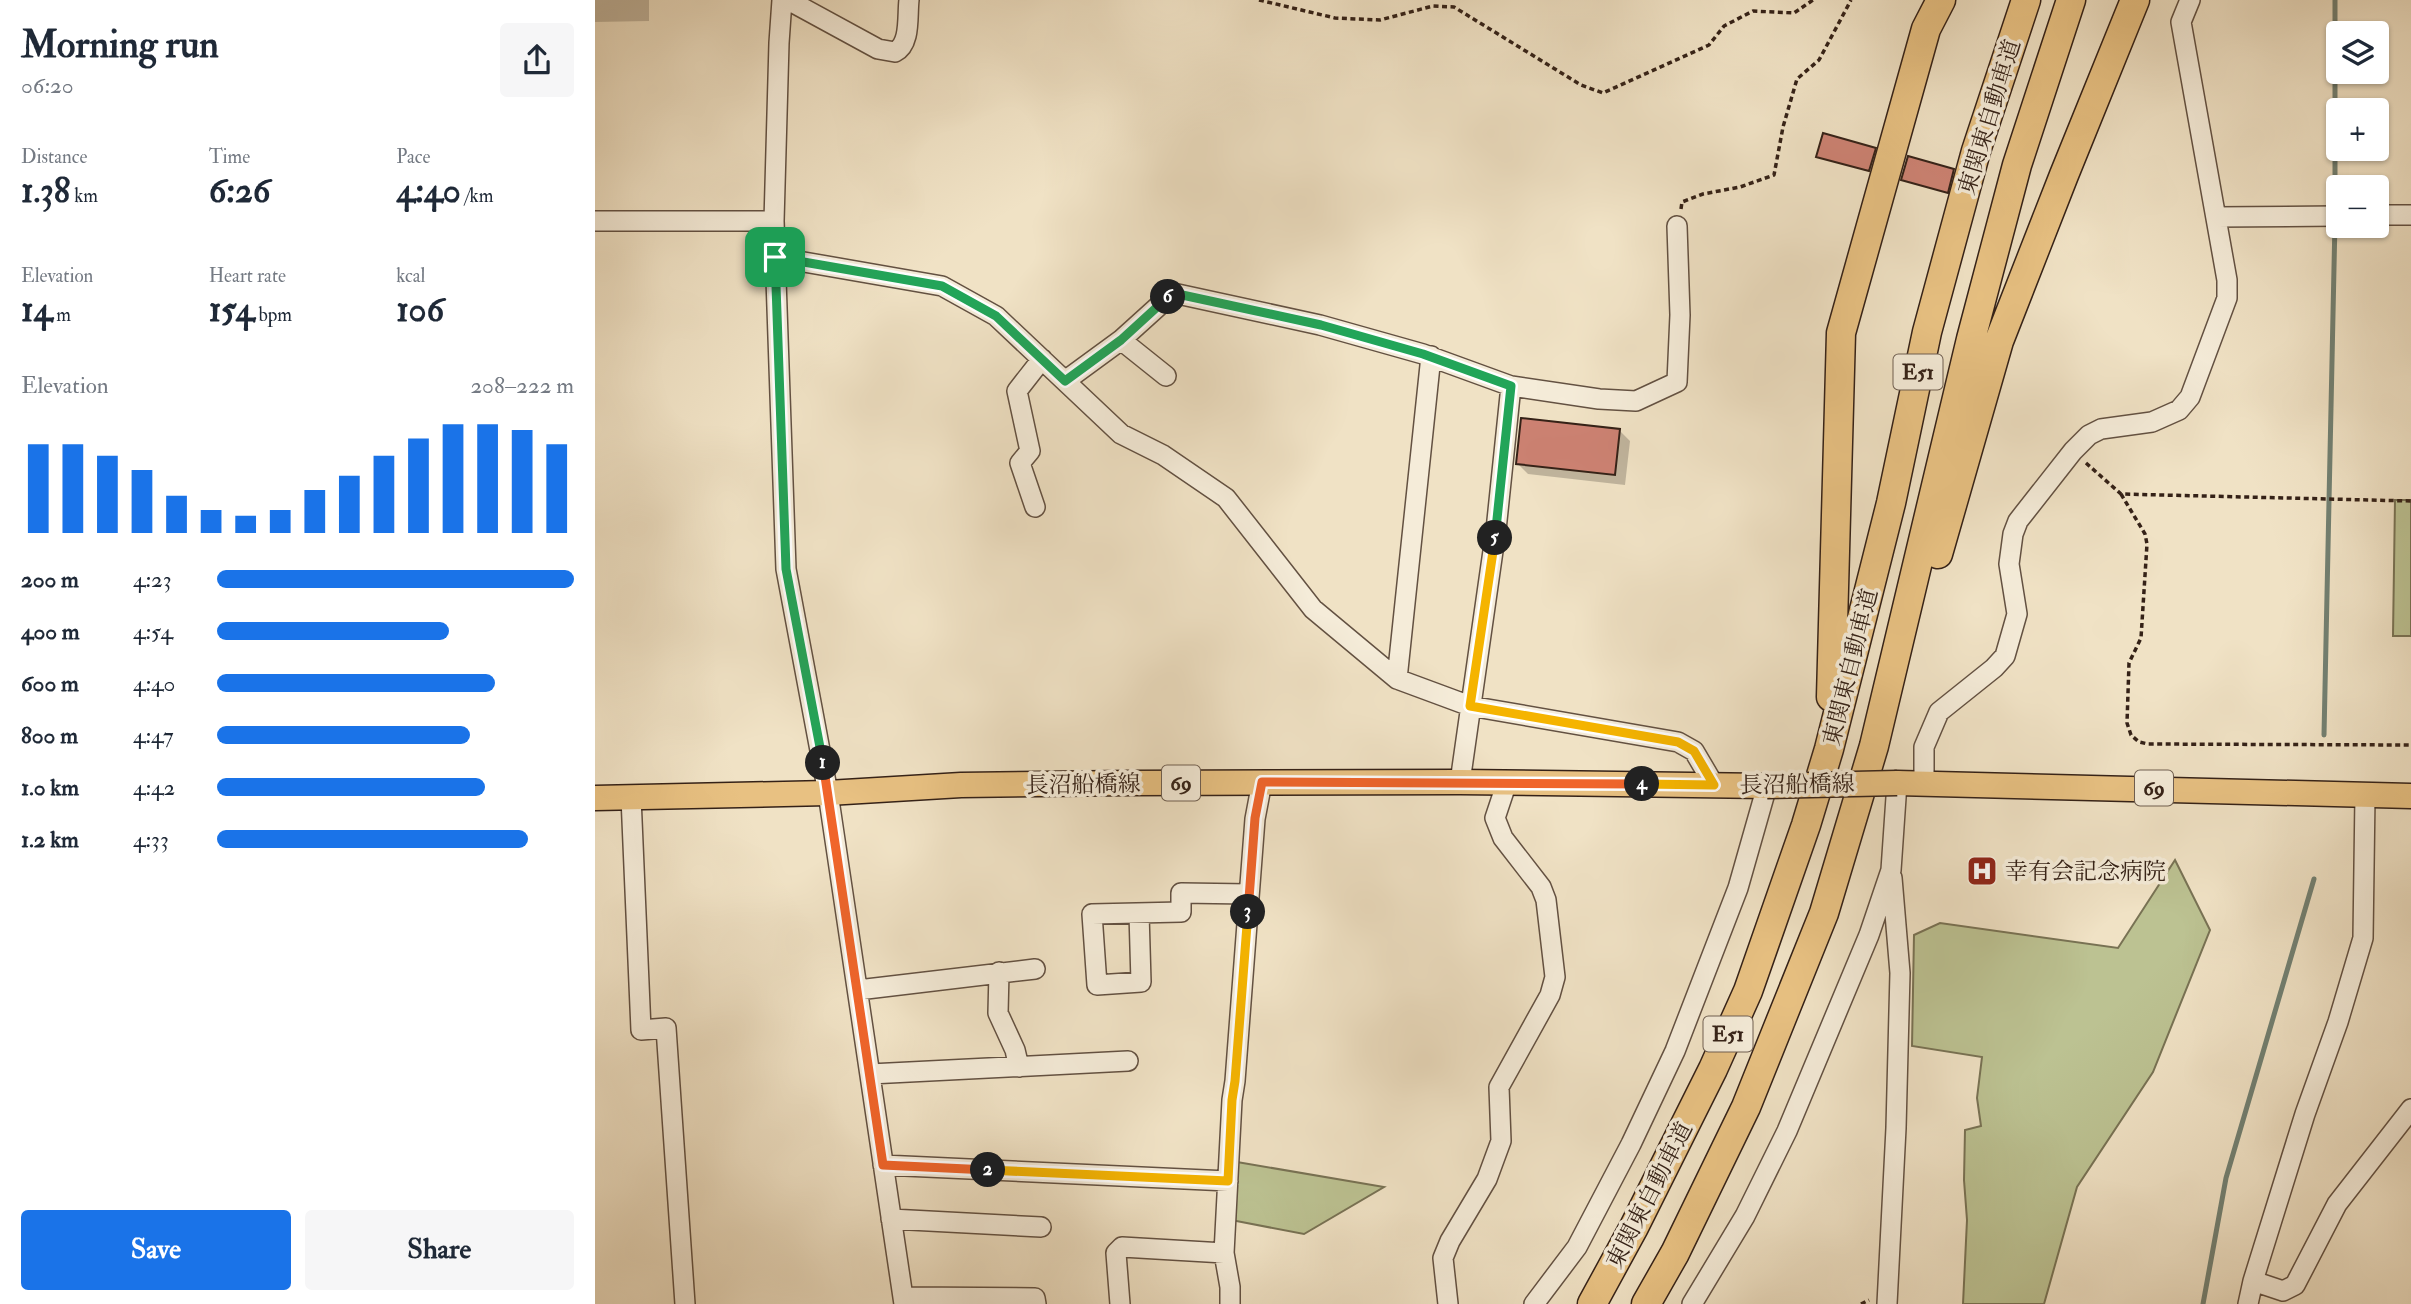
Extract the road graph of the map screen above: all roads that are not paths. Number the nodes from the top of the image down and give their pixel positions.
1 (782, 0) edge
2 (788, 0) edge
3 (909, 0) edge
4 (1941, 0) edge
5 (2026, 0) edge
6 (2071, 0) edge
7 (2135, 0) edge
8 (2190, 0) edge
9 (2389, 215) edge
10 (2411, 215) edge
11 (2326, 216) edge
12 (2216, 217) junction
13 (595, 221) edge
14 (774, 221) junction
15 (1677, 226) road end
16 (775, 257) junction
17 (1121, 340) junction
18 (1431, 356) junction
19 (1042, 359) junction
20 (1166, 376) dead end
21 (1065, 381) junction
22 (1511, 386) junction
23 (1035, 507) dead end
24 (1397, 679) junction
25 (1470, 706) junction
26 (1874, 746) junction
27 (1829, 749) junction
28 (1262, 782) junction
29 (1460, 782) junction
30 (1507, 782) junction
31 (1924, 782) junction
32 (1897, 783) junction
33 (1714, 785) junction
34 (1767, 786) junction
35 (828, 793) junction
36 (2365, 796) junction
37 (2411, 796) edge
38 (631, 797) junction
39 (595, 798) edge
40 (1892, 870) junction
41 (1249, 894) junction
42 (1139, 913) dead end
43 (1035, 969) dead end
44 (999, 972) junction
45 (857, 990) junction
46 (1129, 1061) dead end
47 (1020, 1067) junction
48 (870, 1074) junction
49 (2411, 1109) edge
50 (883, 1165) junction
51 (1228, 1181) junction
52 (891, 1219) junction
53 (1041, 1227) dead end
54 (1634, 1227) junction
55 (1224, 1253) junction
56 (2253, 1280) junction
57 (903, 1300) edge
58 (988, 1301) edge
59 (685, 1304) edge
60 (1036, 1304) edge
61 (1120, 1304) edge
62 (1230, 1304) edge
63 (1448, 1304) edge
64 (1534, 1304) edge
65 (1586, 1304) edge
66 (1592, 1304) edge
67 (1646, 1304) edge
68 (1692, 1304) edge
69 (1887, 1304) edge
70 (2248, 1304) edge

1 - 14 street
2 - 3 street
4 - 27 highway
5 - 27 highway, 東関東自動車道 / E51
6 - 26 highway, 東関東自動車道 / E51
7 - 26 highway
8 - 12 street
9 - 10 street
11 - 12 street
12 - 31 street
13 - 14 street
14 - 16 street
15 - 22 street
16 - 19 street
16 - 35 street
17 - 18 street
17 - 20 street
17 - 21 street
18 - 22 street
18 - 24 street
19 - 21 street
19 - 23 street
21 - 24 street
22 - 25 street
24 - 25 street
25 - 29 street
25 - 33 street
26 - 67 highway, 東関東自動車道 / E51
27 - 54 highway, 東関東自動車道 / E51
28 - 29 main road, 長沼船橋線 / 69
28 - 35 main road, 長沼船橋線 / 69
28 - 41 street
29 - 30 main road, 長沼船橋線 / 69
30 - 33 main road, 長沼船橋線 / 69
30 - 63 street
31 - 32 main road, 長沼船橋線 / 69
31 - 36 main road, 長沼船橋線 / 69
32 - 34 main road, 長沼船橋線 / 69, bridge
32 - 40 street
33 - 34 main road, 長沼船橋線 / 69
34 - 64 street
35 - 38 main road, 長沼船橋線 / 69
35 - 45 street
36 - 37 main road, 長沼船橋線 / 69
36 - 56 street
38 - 39 main road, 長沼船橋線 / 69
38 - 59 street
40 - 68 street
40 - 69 street
41 - 42 street
41 - 51 street
43 - 44 street
44 - 45 street
44 - 47 street
45 - 48 street
46 - 47 street
47 - 48 street
48 - 50 street
49 - 56 street
50 - 51 street
50 - 52 street
51 - 55 street
52 - 53 street
52 - 57 street
54 - 65 highway
54 - 66 highway, 東関東自動車道 / E51
55 - 61 street
55 - 62 street
56 - 70 street
57 - 58 street
58 - 60 street

